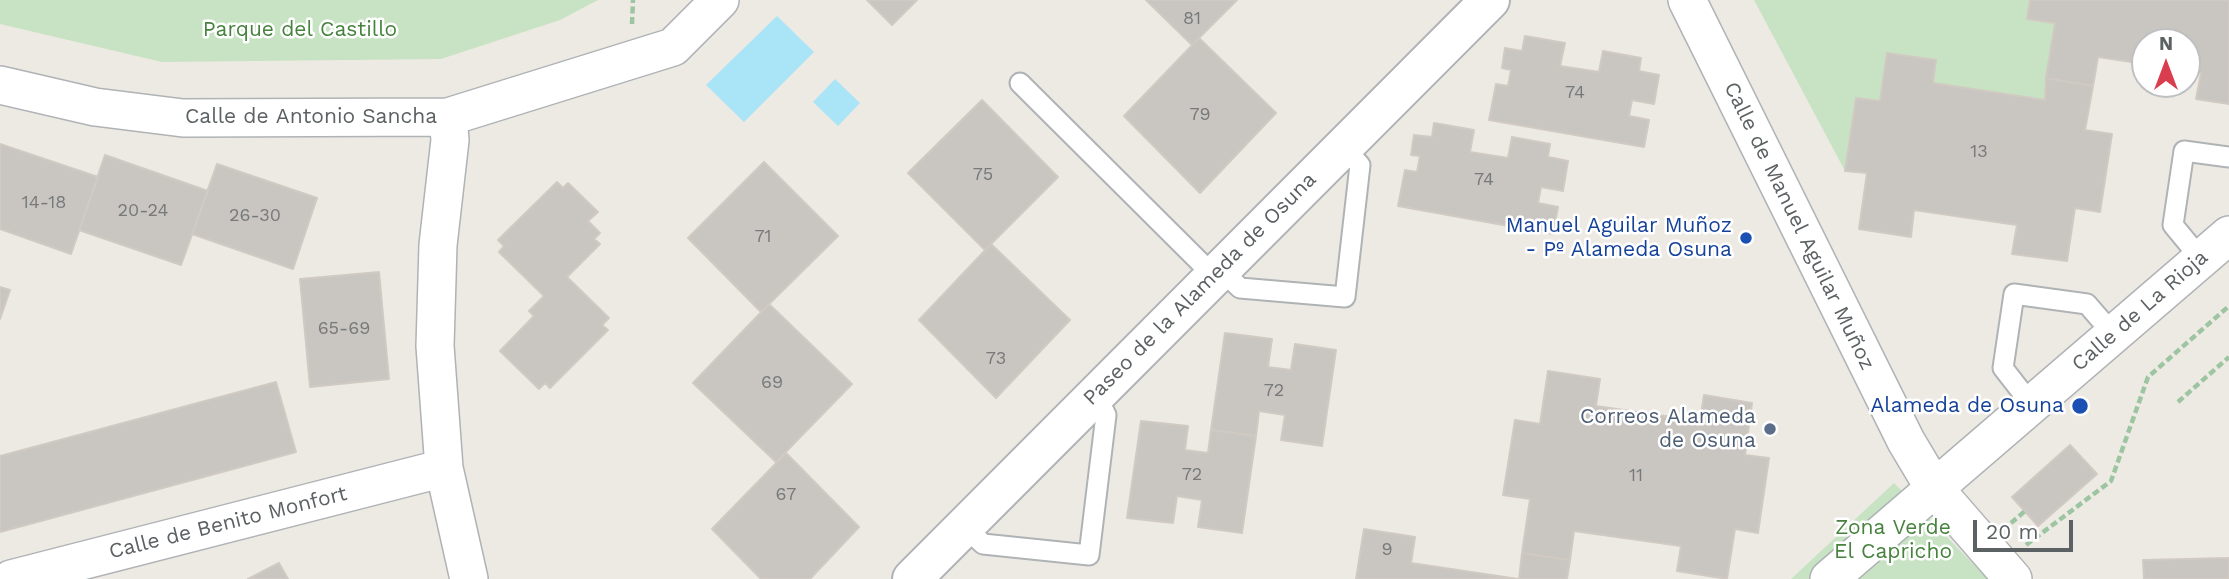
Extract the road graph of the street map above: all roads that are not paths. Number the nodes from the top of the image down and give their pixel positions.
1 (720, 0) edge
2 (1490, 0) edge
3 (1687, 0) edge
4 (1020, 83) dead end
5 (0, 85) edge
6 (448, 117) junction
7 (1343, 146) junction
8 (2229, 157) edge
9 (2229, 235) edge
10 (2201, 259) junction
11 (1217, 272) junction
12 (2113, 334) junction
13 (1096, 393) junction
14 (2031, 404) junction
15 (444, 468) junction
16 (1934, 488) junction
17 (964, 526) junction
18 (2016, 564) edge
19 (11, 579) edge
20 (469, 579) edge
21 (912, 579) edge
22 (1829, 579) edge

1 - 6 street, Calle de Antonio Sancha
2 - 7 street, Paseo de la Alameda de Osuna
3 - 16 street, Calle de Manuel Aguilar Muñoz
4 - 11 lane
5 - 6 street, Calle de Antonio Sancha
6 - 15 street
7 - 11 street, Paseo de la Alameda de Osuna
7 - 11 lane
8 - 10 lane
9 - 10 street, Calle de La Rioja
10 - 12 street, Calle de La Rioja
11 - 13 street, Paseo de la Alameda de Osuna
12 - 14 street, Calle de La Rioja
12 - 14 lane
13 - 17 street, Paseo de la Alameda de Osuna
13 - 17 lane
14 - 16 street, Calle de La Rioja
15 - 19 street, Calle de Benito Monfort
15 - 20 street
16 - 18 street, Calle de Manuel Aguilar Muñoz
16 - 22 street, Calle de La Rioja
17 - 21 street, Paseo de la Alameda de Osuna

